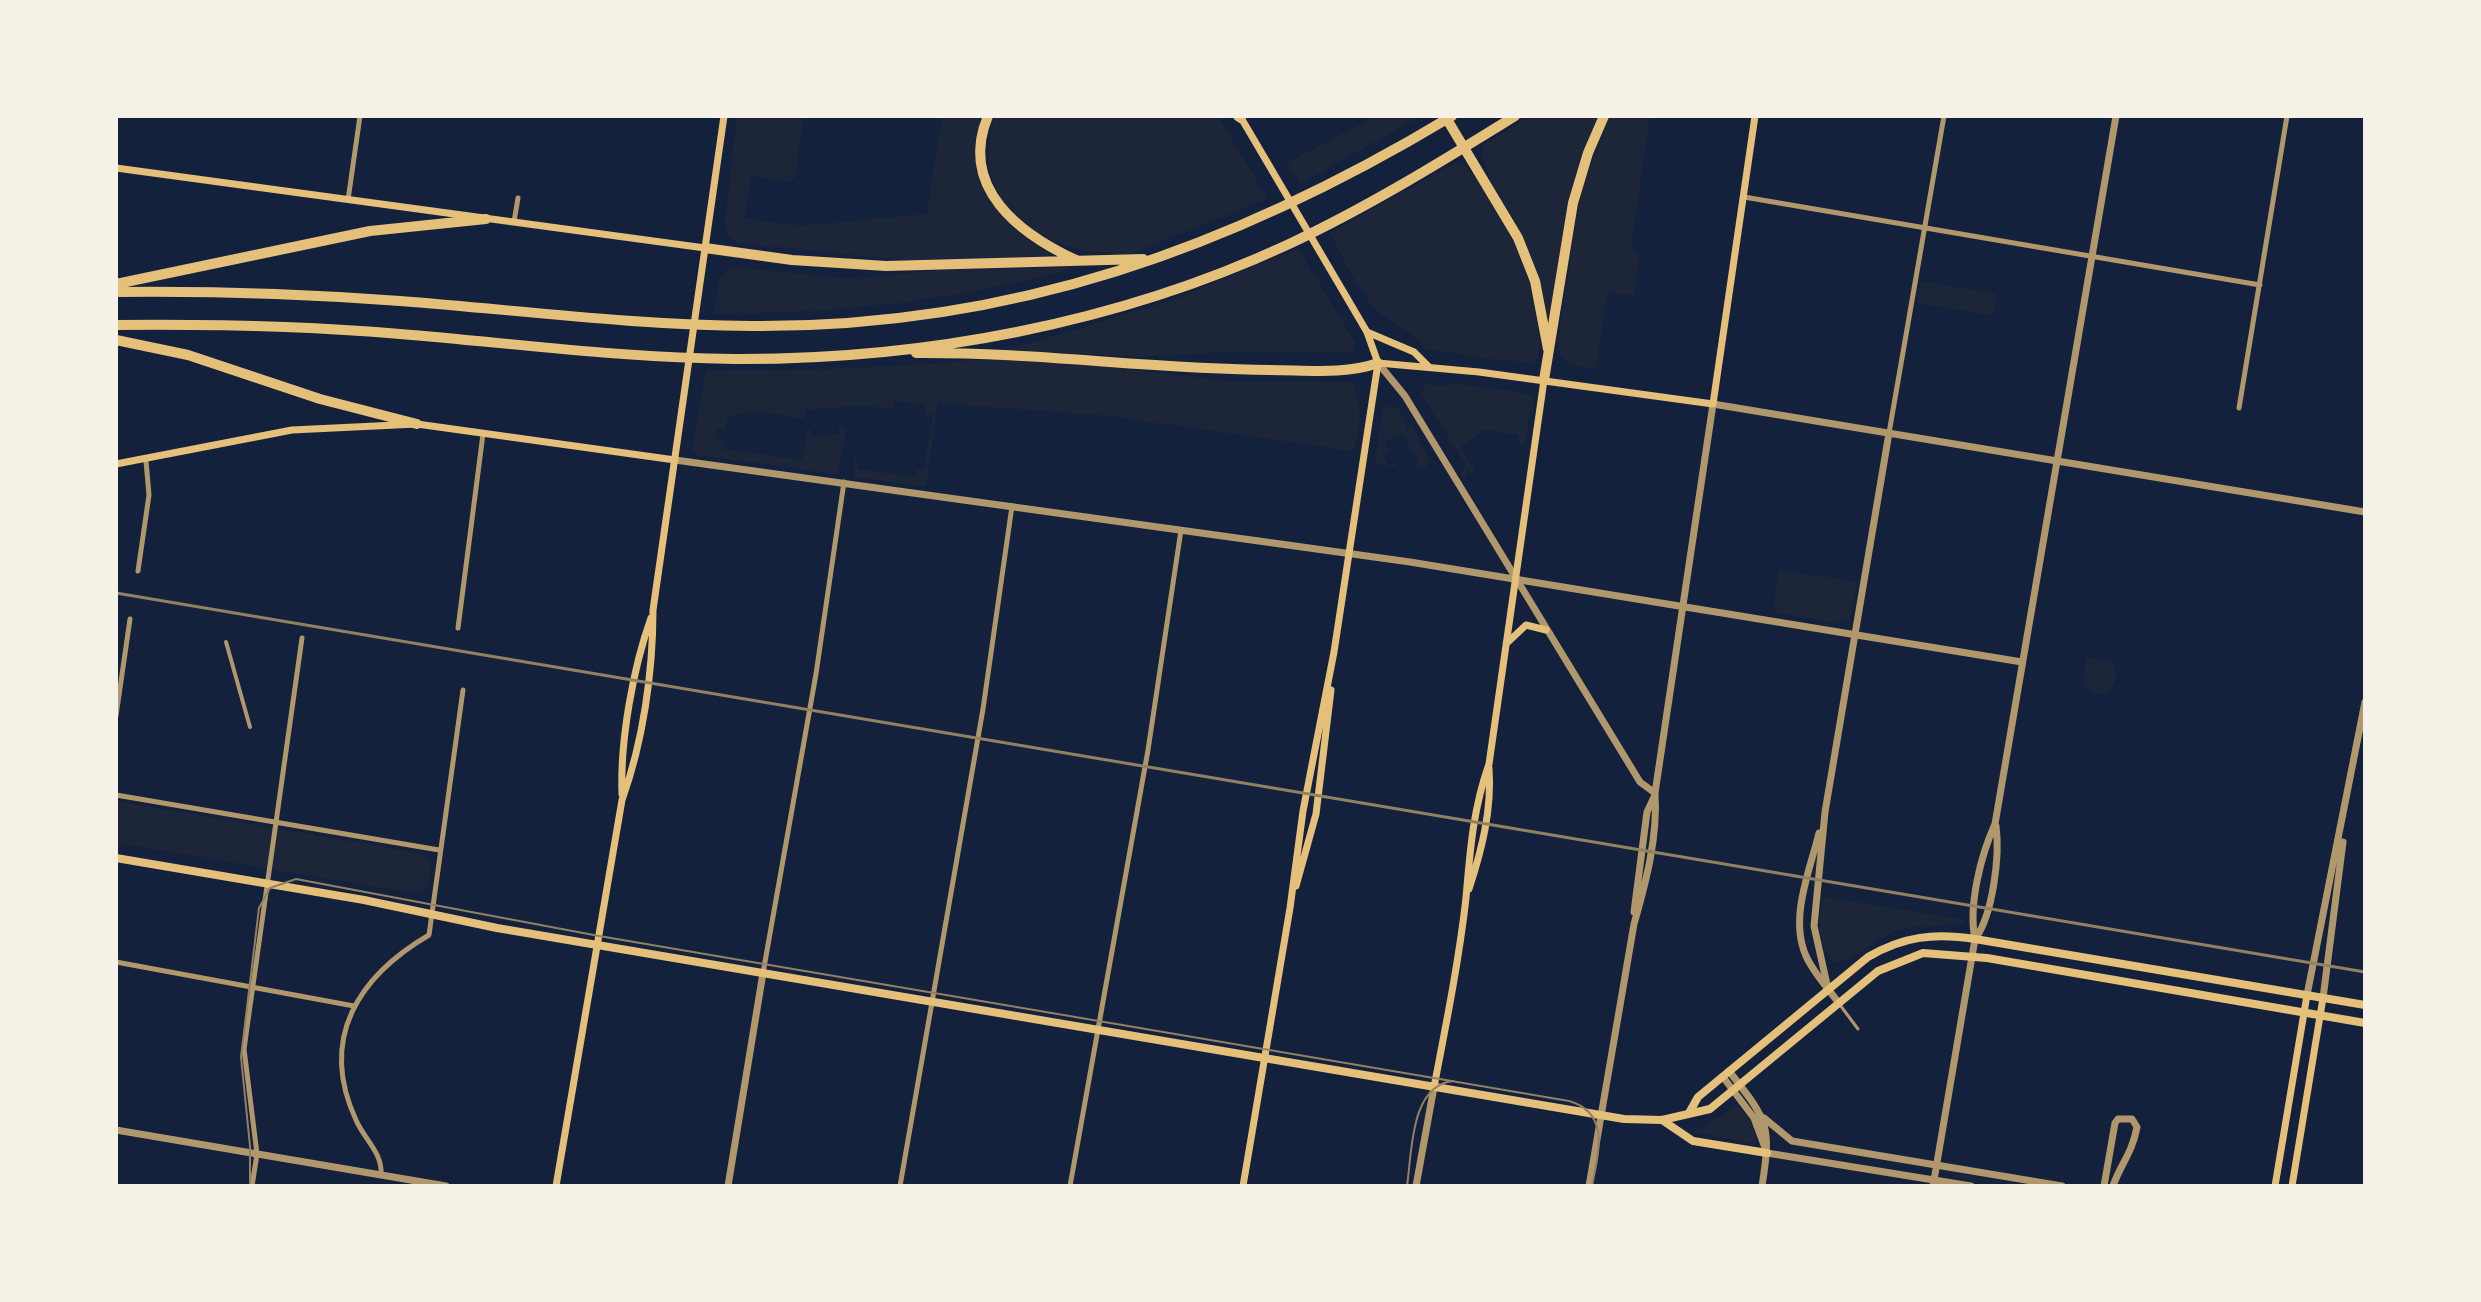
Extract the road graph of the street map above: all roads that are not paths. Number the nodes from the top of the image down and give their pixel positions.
1 (360, 116) edge
2 (724, 116) edge
3 (988, 116) edge
4 (1445, 116) edge
5 (1452, 116) edge
6 (1515, 116) edge
7 (1604, 116) edge
8 (1755, 116) edge
9 (1944, 116) edge
10 (2116, 116) edge
11 (2287, 116) edge
12 (1240, 117) edge
13 (116, 168) edge
14 (1744, 197) junction
15 (518, 198) dead end
16 (348, 201) junction
17 (486, 219) junction
18 (514, 223) junction
19 (1924, 228) junction
20 (705, 248) junction
21 (2092, 256) junction
22 (1157, 259) junction
23 (1081, 262) junction
24 (116, 284) edge
25 (2260, 285) junction
26 (116, 292) edge
27 (116, 325) edge
28 (1367, 332) junction
29 (116, 340) edge
30 (1548, 351) junction
31 (862, 354) junction
32 (1378, 363) junction
33 (1429, 367) junction
34 (1544, 380) junction
35 (1713, 404) junction
36 (2239, 408) dead end
37 (417, 424) junction
38 (1889, 433) junction
39 (483, 434) junction
40 (675, 460) junction
41 (146, 461) junction
42 (2057, 461) junction
43 (116, 464) edge
44 (844, 481) junction
45 (1012, 505) junction
46 (2365, 512) edge
47 (1181, 530) junction
48 (1349, 554) junction
49 (138, 571) dead end
50 (1516, 578) junction
51 (1684, 605) junction
52 (130, 619) dead end
53 (458, 628) dead end
54 (1546, 630) junction
55 (1856, 634) junction
56 (302, 638) dead end
57 (226, 642) dead end
58 (1506, 644) junction
59 (1334, 652) junction
60 (2022, 662) junction
61 (463, 690) dead end
62 (2365, 702) edge
63 (116, 716) edge
64 (2364, 720) edge
65 (250, 727) dead end
66 (1489, 764) junction
67 (1655, 793) junction
68 (116, 795) edge
69 (1825, 812) junction
70 (2345, 820) junction
71 (276, 822) junction
72 (1995, 824) junction
73 (439, 850) junction
74 (116, 858) edge
75 (267, 884) junction
76 (1466, 898) junction
77 (1290, 908) junction
78 (432, 914) junction
79 (1975, 939) junction
80 (597, 944) junction
81 (1972, 956) junction
82 (116, 962) edge
83 (2119, 962) junction
84 (763, 973) junction
85 (2107, 978) junction
86 (252, 988) junction
87 (1828, 989) junction
88 (2307, 995) junction
89 (2323, 998) junction
90 (931, 1001) junction
91 (1838, 1002) junction
92 (2365, 1005) edge
93 (354, 1006) junction
94 (2304, 1012) junction
95 (2321, 1015) junction
96 (2365, 1023) edge
97 (1858, 1029) dead end
98 (1099, 1030) junction
99 (1265, 1058) junction
100 (1726, 1074) junction
101 (1434, 1087) junction
102 (1737, 1087) junction
103 (1689, 1113) junction
104 (1601, 1116) junction
105 (1764, 1118) junction
106 (1662, 1120) junction
107 (2286, 1121) junction
108 (2302, 1124) junction
109 (116, 1130) edge
110 (1767, 1153) junction
111 (257, 1154) junction
112 (1937, 1165) junction
113 (381, 1175) junction
114 (1934, 1183) edge
115 (252, 1186) edge
116 (446, 1186) edge
117 (556, 1186) edge
118 (728, 1186) edge
119 (900, 1186) edge
120 (1070, 1186) edge
121 (1243, 1186) edge
122 (1416, 1186) edge
123 (1589, 1186) edge
124 (1762, 1186) edge
125 (1971, 1186) edge
126 (2062, 1186) edge
127 (2104, 1186) edge
128 (2113, 1186) edge
129 (2275, 1186) edge
130 (2292, 1186) edge

1 - 16 street
2 - 20 main road
3 - 23 highway
4 - 30 highway
5 - 22 highway
6 - 31 highway
7 - 30 highway
8 - 14 main road
9 - 19 street
10 - 21 street
11 - 25 street
12 - 28 main road
13 - 16 main road
14 - 19 street
14 - 35 main road
15 - 18 street
16 - 17 main road
17 - 18 main road
17 - 24 highway
18 - 20 main road
19 - 21 street
19 - 38 street
20 - 23 highway
20 - 40 main road
21 - 25 street
21 - 42 street
22 - 23 highway
22 - 26 highway
25 - 36 street
27 - 31 highway
28 - 32 main road
28 - 33 main road
29 - 37 highway
30 - 34 highway
31 - 32 highway
32 - 33 main road
32 - 48 main road
32 - 50 street
33 - 34 main road
34 - 35 main road
34 - 50 main road
35 - 38 street
35 - 51 street
37 - 39 main road
37 - 41 main road
38 - 42 street
38 - 55 street
39 - 40 main road
39 - 53 street
40 - 44 street
40 - 80 main road
41 - 43 main road
41 - 49 street
42 - 46 street
42 - 60 street
44 - 45 street
44 - 84 street
45 - 47 street
45 - 90 street
47 - 48 street
47 - 98 street
48 - 50 street
48 - 59 main road
50 - 51 street
50 - 54 street
50 - 58 main road
51 - 55 street
51 - 67 street
52 - 63 street
54 - 58 main road
54 - 67 street
55 - 60 street
55 - 69 street
56 - 71 street
57 - 65 street
58 - 66 main road
59 - 77 main road
59 - 77 main road
60 - 72 street
61 - 73 street
62 - 64 street
64 - 70 street
66 - 76 main road
66 - 76 main road
67 - 104 street
68 - 71 street
69 - 87 street
69 - 87 street
70 - 88 street
70 - 89 street
71 - 73 street
71 - 75 street
72 - 79 street
72 - 79 street
73 - 78 street
74 - 75 main road
75 - 78 main road
75 - 86 street
76 - 101 main road
77 - 99 main road
78 - 80 main road
78 - 93 street
79 - 81 street
79 - 83 main road
79 - 87 main road
80 - 84 main road
80 - 117 main road
81 - 85 main road
81 - 91 main road
81 - 112 street
82 - 86 street
83 - 85 main road
83 - 88 main road
84 - 90 main road
84 - 118 street
85 - 94 main road
86 - 93 street
86 - 111 street
87 - 91 street
87 - 100 main road
88 - 89 main road
88 - 94 main road
89 - 92 main road
89 - 95 main road
90 - 98 main road
90 - 119 street
91 - 97 lane
91 - 102 main road
93 - 113 street
94 - 95 main road
94 - 107 main road
95 - 96 main road
95 - 108 main road
98 - 99 main road
98 - 120 street
99 - 101 main road
99 - 121 main road
100 - 102 street
100 - 103 main road
101 - 104 main road
101 - 122 street
102 - 103 main road
102 - 105 street
102 - 110 street
103 - 106 main road
104 - 106 main road
104 - 123 street
105 - 110 street
105 - 112 street
106 - 110 main road
107 - 108 main road
107 - 129 main road
108 - 130 main road
109 - 111 street
110 - 114 street
110 - 124 street
111 - 113 street
111 - 115 street
112 - 114 street
112 - 126 street
113 - 116 street
114 - 125 street
127 - 128 street

